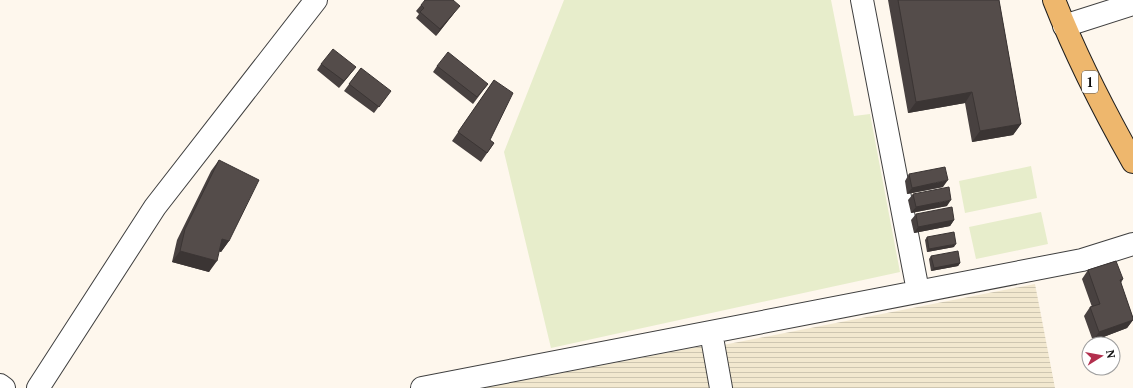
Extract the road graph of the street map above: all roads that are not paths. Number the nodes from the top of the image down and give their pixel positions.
1 (316, 0) edge
2 (862, 0) edge
3 (1054, 0) edge
4 (1133, 4) edge
5 (1064, 26) junction
6 (1133, 162) edge
7 (1133, 244) edge
8 (918, 291) junction
9 (711, 332) junction
10 (0, 386) edge
11 (434, 387) edge
12 (4, 388) edge
13 (38, 388) edge
14 (721, 388) edge

1 - 13 street
2 - 8 street
3 - 5 main road, 1
4 - 5 street
5 - 6 main road, 1
7 - 8 street
8 - 9 street
9 - 11 street
9 - 14 street
10 - 12 street

